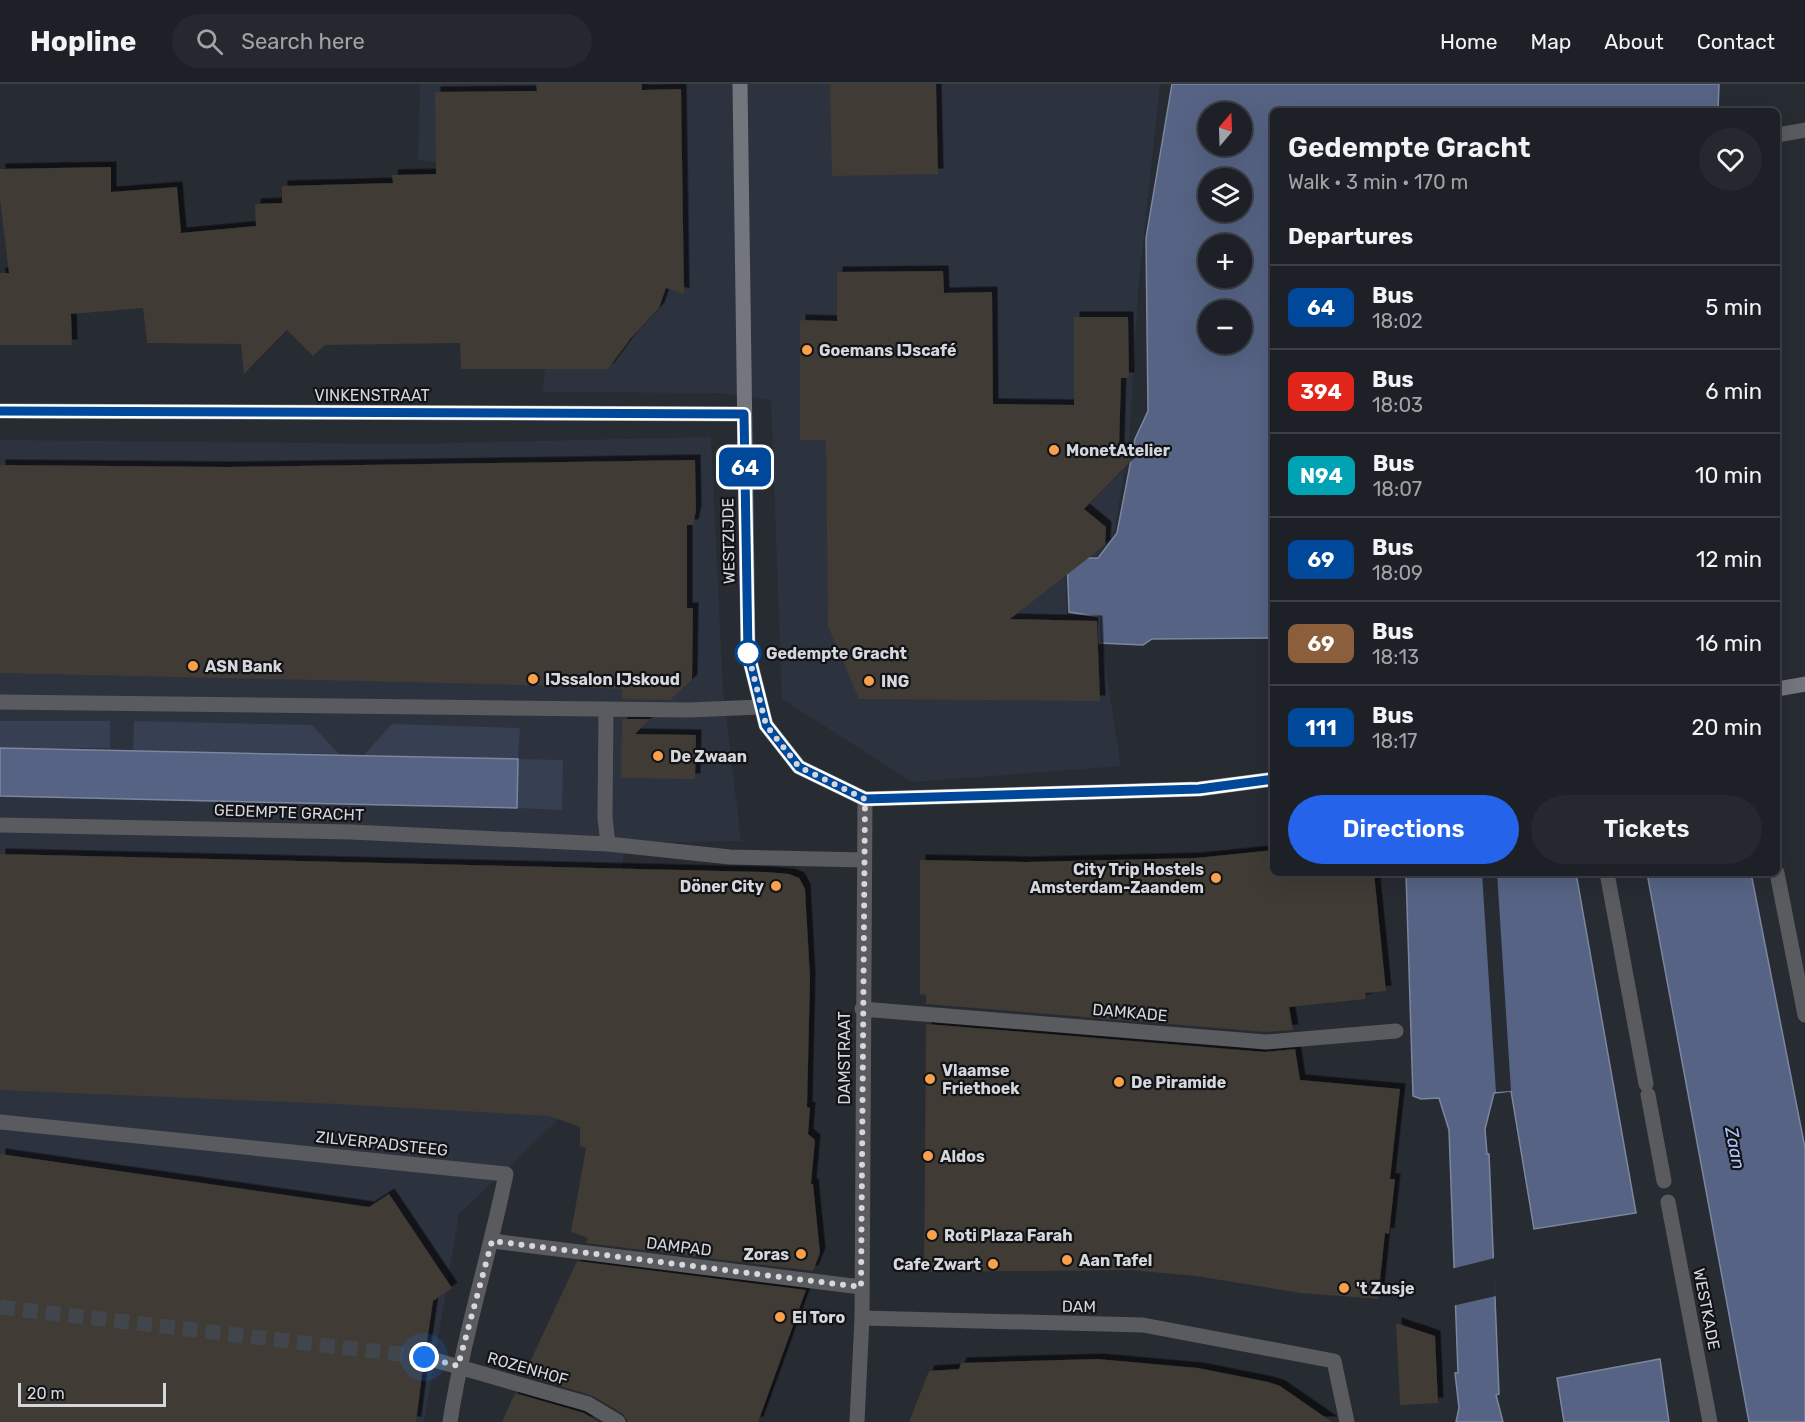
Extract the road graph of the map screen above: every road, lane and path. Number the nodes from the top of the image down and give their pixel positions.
1 (740, 84) edge
2 (1805, 130) edge
3 (1780, 135) edge
4 (0, 411) edge
5 (744, 414) junction
6 (1805, 684) edge
7 (1780, 689) edge
8 (0, 702) edge
9 (760, 707) junction
10 (606, 709) junction
11 (1270, 780) edge
12 (865, 799) junction
13 (0, 825) edge
14 (608, 844) junction
15 (864, 860) junction
16 (1608, 876) edge
17 (1778, 876) edge
18 (862, 1009) junction
19 (1805, 1015) edge
20 (1396, 1031) dead end
21 (0, 1122) edge
22 (1664, 1181) dead end
23 (1668, 1202) dead end
24 (492, 1241) junction
25 (861, 1287) junction
26 (862, 1318) junction
27 (424, 1357) tunnel mouth
28 (458, 1366) junction
29 (450, 1422) edge
30 (618, 1422) edge
31 (856, 1422) edge
32 (1347, 1422) edge
33 (1710, 1422) edge

1 - 5 street, WESTZIJDE
2 - 3 street
4 - 5 street, VINKENSTRAAT
5 - 9 street, WESTZIJDE
6 - 7 street
8 - 10 street
9 - 10 street
9 - 12 street, WESTZIJDE
10 - 14 street
11 - 12 street
12 - 15 street, DAMSTRAAT
13 - 14 street, GEDEMPTE GRACHT
14 - 15 street, GEDEMPTE GRACHT
15 - 18 street, DAMSTRAAT
16 - 22 street
17 - 19 street
18 - 20 street, DAMKADE
18 - 25 street, DAMSTRAAT
21 - 24 street, ZILVERPADSTEEG
23 - 33 street, WESTKADE
24 - 25 street, DAMPAD
24 - 28 street, ZILVERPADSTEEG
25 - 26 street, DAMSTRAAT
26 - 31 street
26 - 32 street, DAM
27 - 28 street, ROZENHOF
28 - 29 street, ZILVERPADSTEEG
28 - 30 street, ROZENHOF

